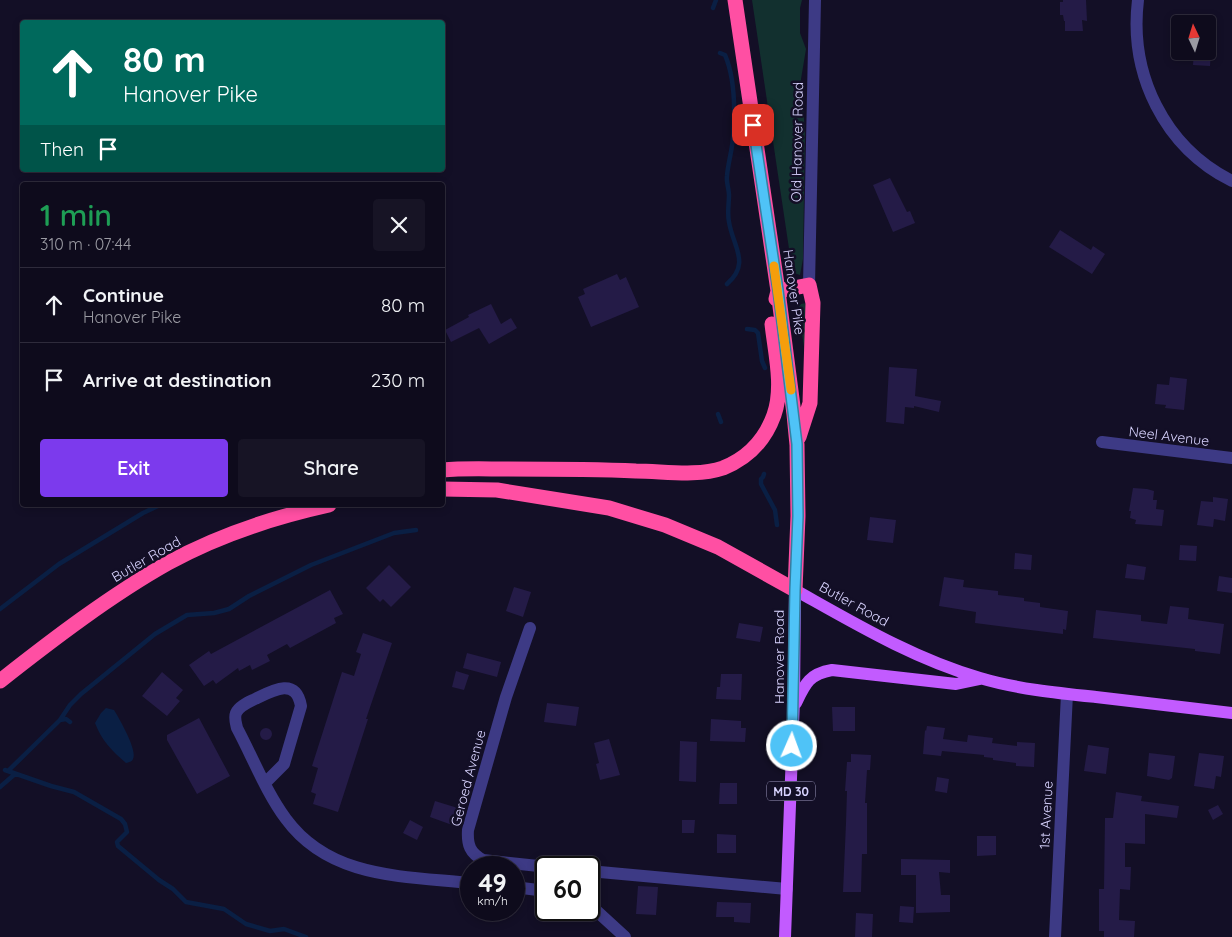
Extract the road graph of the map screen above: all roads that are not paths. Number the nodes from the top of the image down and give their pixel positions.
1 (735, 0) edge
2 (815, 0) edge
3 (1138, 0) edge
4 (1232, 181) edge
5 (809, 285) junction
6 (778, 290) junction
7 (1102, 442) dead end
8 (797, 444) junction
9 (1232, 458) edge
10 (445, 470) edge
11 (445, 489) edge
12 (321, 507) edge
13 (795, 590) junction
14 (530, 628) dead end
15 (981, 678) junction
16 (0, 681) edge
17 (1067, 694) junction
18 (794, 708) junction
19 (1232, 713) edge
20 (265, 783) junction
21 (535, 866) edge
22 (600, 872) edge
23 (460, 882) edge
24 (787, 889) junction
25 (600, 914) edge
26 (625, 937) edge
27 (785, 937) edge
28 (1055, 937) edge

1 - 6 highway, Hanover Pike / MD 30
2 - 5 street, Old Hanover Road
3 - 4 street
5 - 6 highway
5 - 8 highway
6 - 8 highway, Hanover Pike / MD 30
6 - 10 highway
7 - 9 street, Neel Avenue
8 - 13 highway, Hanover Pike / MD 30
11 - 13 highway, Butler Road
12 - 16 highway, Butler Road
13 - 15 main road, Butler Road
13 - 18 main road, Hanover Road / MD 30
14 - 21 street, Geroed Avenue
15 - 17 main road, Butler Road
15 - 18 main road
17 - 19 main road, Butler Road
17 - 28 street, 1st Avenue
18 - 24 main road, Hanover Road / MD 30
20 - 20 street
20 - 23 street
22 - 24 street
24 - 27 main road, MD 30
25 - 26 street

